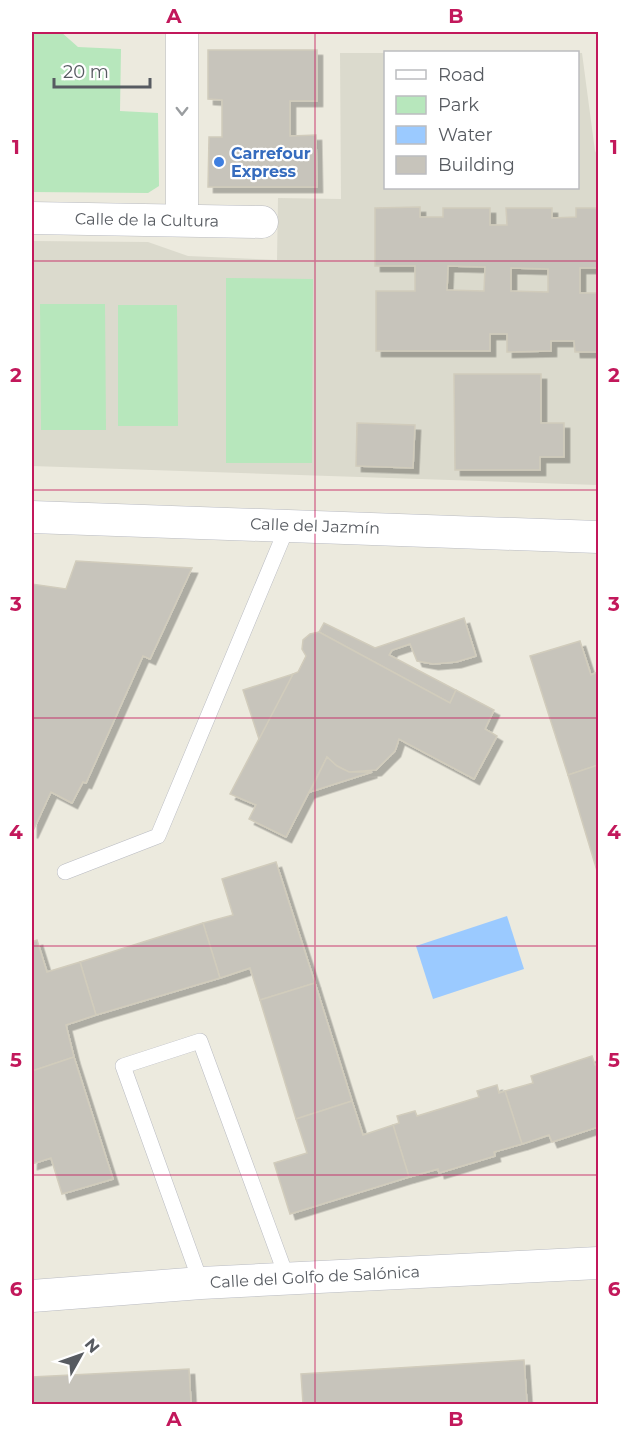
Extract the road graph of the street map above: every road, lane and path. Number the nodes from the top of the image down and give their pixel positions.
1 (182, 32) edge
2 (32, 218) edge
3 (182, 220) junction
4 (262, 222) dead end
5 (32, 517) edge
6 (288, 525) junction
7 (598, 537) edge
8 (65, 872) dead end
9 (598, 1263) edge
10 (287, 1278) junction
11 (201, 1283) junction
12 (32, 1296) edge

1 -> 3 street
2 - 3 street, Calle de la Cultura
3 - 4 street, Calle de la Cultura
5 - 6 street, Calle del Jazmín
6 - 7 street, Calle del Jazmín
6 - 8 lane
9 - 10 street, Calle del Golfo de Salónica
10 - 11 street, Calle del Golfo de Salónica
10 - 11 lane
11 - 12 street, Calle del Golfo de Salónica

